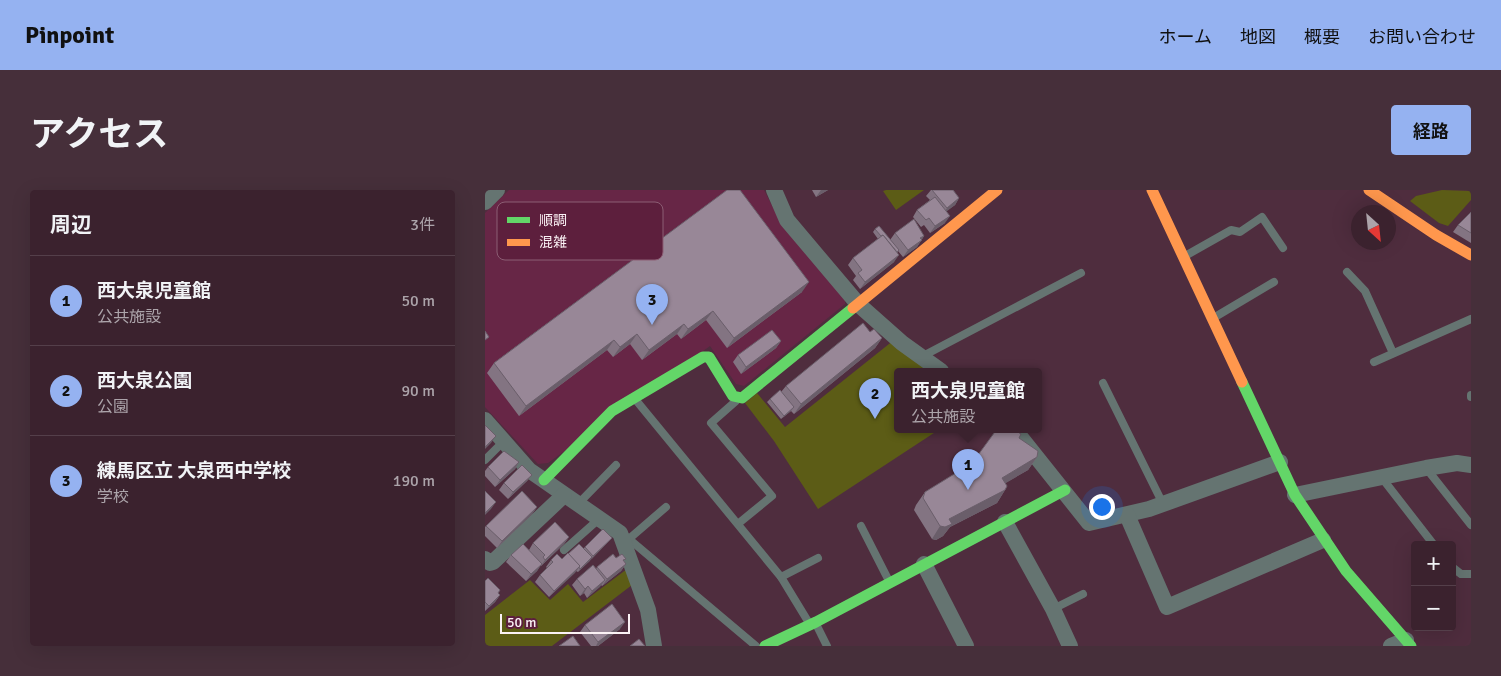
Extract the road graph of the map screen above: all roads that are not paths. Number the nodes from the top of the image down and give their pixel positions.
1 (497, 190) edge
2 (774, 190) edge
3 (997, 190) edge
4 (1152, 190) edge
5 (1369, 190) edge
6 (1393, 197) edge
7 (485, 202) edge
8 (1283, 248) dead end
9 (1471, 255) edge
10 (1184, 256) junction
11 (1347, 272) dead end
12 (1081, 273) dead end
13 (1274, 282) dead end
14 (858, 304) junction
15 (1213, 318) junction
16 (1471, 320) edge
17 (1393, 354) junction
18 (921, 357) junction
19 (1374, 362) dead end
20 (937, 368) edge
21 (1103, 383) dead end
22 (634, 398) junction
23 (738, 398) junction
24 (485, 420) edge
25 (1017, 433) edge
26 (504, 441) junction
27 (485, 460) edge
28 (1280, 462) junction
29 (615, 465) dead end
30 (1471, 465) edge
31 (1426, 468) junction
32 (1381, 478) junction
33 (544, 480) junction
34 (1065, 490) junction
35 (1295, 496) junction
36 (571, 500) junction
37 (1163, 504) junction
38 (666, 508) dead end
39 (1127, 515) junction
40 (599, 519) junction
41 (1005, 522) junction
42 (739, 523) junction
43 (1471, 525) edge
44 (861, 526) dead end
45 (625, 535) junction
46 (1323, 540) junction
47 (1431, 541) edge
48 (564, 550) edge
49 (818, 558) dead end
50 (485, 559) edge
51 (924, 564) junction
52 (1456, 570) edge
53 (1471, 574) edge
54 (781, 577) junction
55 (890, 582) junction
56 (1083, 594) dead end
57 (1053, 609) junction
58 (813, 623) junction
59 (1402, 644) edge
60 (654, 646) edge
61 (755, 646) edge
62 (765, 646) edge
63 (827, 646) edge
64 (966, 646) edge
65 (1070, 646) edge

1 - 7 street
2 - 14 street
3 - 14 street
4 - 10 street
5 - 6 street
6 - 9 street
8 - 10 lane
10 - 15 street
11 - 17 lane
12 - 18 lane
13 - 15 lane
14 - 18 street
14 - 23 street
15 - 28 street
16 - 17 lane
17 - 19 lane
18 - 20 street
21 - 37 lane
22 - 23 street
22 - 33 street
22 - 42 lane
23 - 42 lane
24 - 26 street
25 - 34 street
26 - 27 lane
26 - 33 street
28 - 35 street
28 - 37 street
29 - 36 lane
30 - 31 street
31 - 32 street
31 - 43 lane
32 - 35 street
32 - 47 lane
33 - 36 street
34 - 39 street
34 - 41 street
35 - 46 street
36 - 40 street
36 - 50 street
37 - 39 street
38 - 45 lane
39 - 46 street
40 - 45 street
40 - 48 lane
41 - 51 street
41 - 57 street
42 - 54 lane
44 - 55 lane
45 - 60 street
45 - 61 lane
46 - 59 street
49 - 54 lane
51 - 55 street
51 - 64 street
52 - 53 lane
54 - 58 lane
55 - 58 street
56 - 57 lane
57 - 65 street
58 - 62 street
58 - 63 lane

